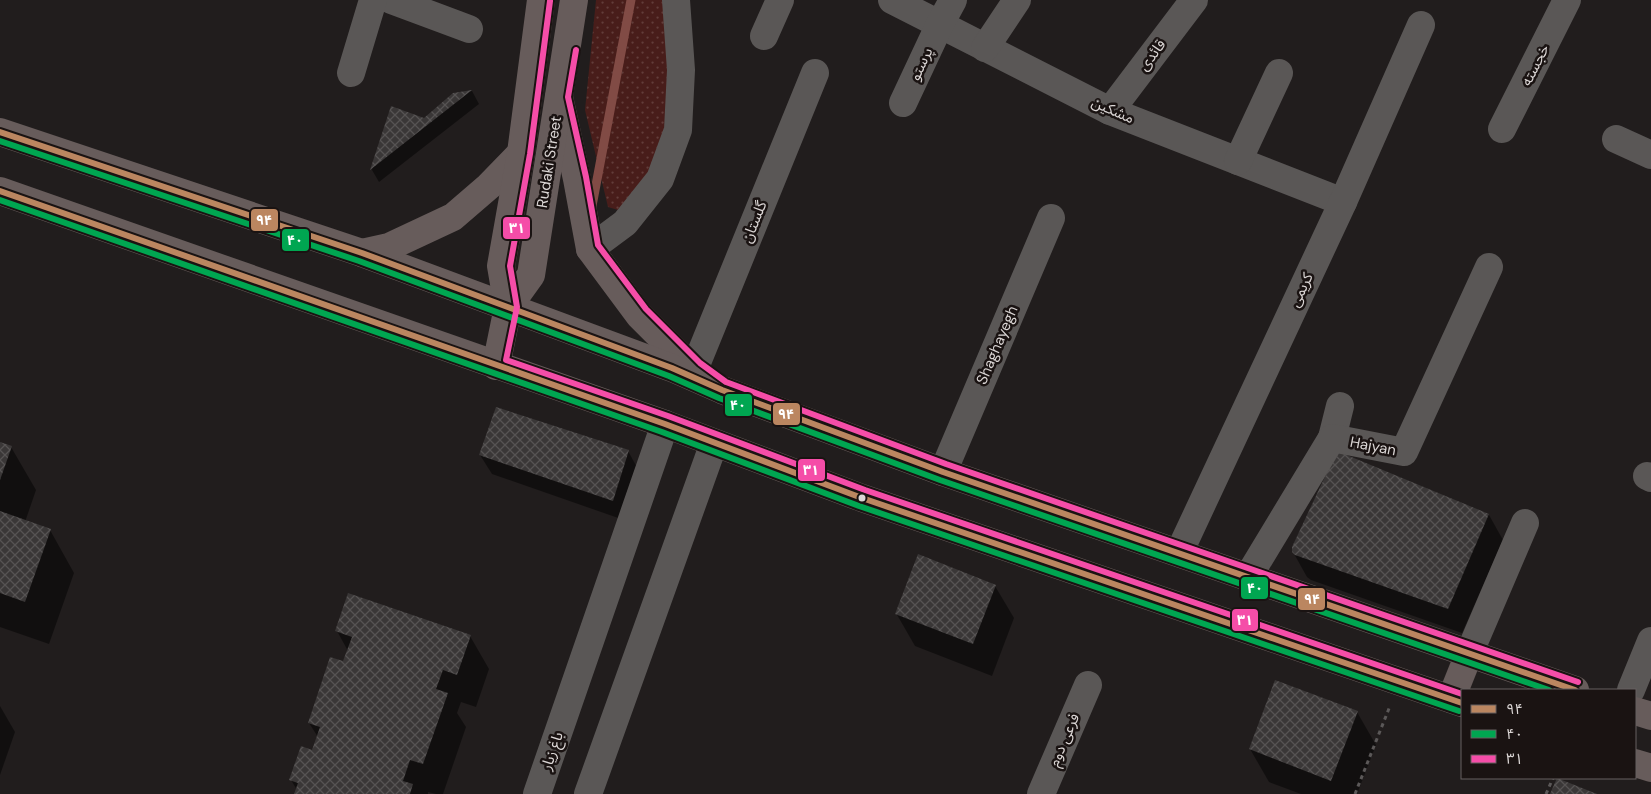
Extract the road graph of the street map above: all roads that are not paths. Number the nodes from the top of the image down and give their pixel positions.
1 (373, 0) edge
2 (391, 0) edge
3 (541, 0) edge
4 (574, 0) edge
5 (676, 0) edge
6 (780, 0) edge
7 (892, 0) edge
8 (953, 0) edge
9 (1017, 0) edge
10 (1194, 0) edge
11 (1567, 0) edge
12 (940, 24) junction
13 (1421, 26) dead end
14 (469, 29) dead end
15 (764, 36) dead end
16 (986, 48) junction
17 (351, 73) dead end
18 (1279, 73) dead end
19 (815, 74) dead end
20 (560, 97) junction
21 (903, 103) dead end
22 (1110, 110) junction
23 (1502, 130) dead end
24 (0, 132) edge
25 (1616, 139) dead end
26 (521, 153) junction
27 (1651, 155) edge
28 (1238, 161) junction
29 (0, 192) edge
30 (1343, 202) junction
31 (1051, 218) dead end
32 (590, 249) junction
33 (362, 253) junction
34 (1489, 267) dead end
35 (508, 307) junction
36 (496, 366) junction
37 (694, 370) junction
38 (722, 390) junction
39 (1340, 406) dead end
40 (665, 424) junction
41 (1332, 438) junction
42 (714, 443) junction
43 (943, 472) junction
44 (1525, 523) dead end
45 (1179, 553) junction
46 (1248, 577) junction
47 (1651, 641) edge
48 (1469, 654) junction
49 (1088, 685) dead end
50 (1572, 689) edge
51 (1631, 689) edge
52 (1457, 701) edge
53 (1636, 711) edge
54 (1651, 716) edge
55 (1636, 763) edge
56 (1651, 768) edge
57 (537, 794) edge
58 (588, 794) edge
59 (1041, 794) edge

1 - 17 street
2 - 14 street
3 - 26 main road, Rudaki Street
4 - 20 main road, Rudaki Street
5 - 32 street
6 - 15 street
7 - 12 street, مشکین
8 - 12 street, پرستو
9 - 16 street
10 - 22 street, قائدی
11 - 23 street, خجسته
12 - 16 street, مشکین
12 - 21 street, پرستو
13 - 30 street, کریمی
16 - 22 street, مشکین
18 - 28 street
19 - 37 street, گلستان
20 - 32 main road
20 - 35 main road, Rudaki Street
22 - 28 street, مشکین
24 - 33 main road
25 - 27 street
26 - 33 main road
26 - 35 main road, Rudaki Street
28 - 30 street, مشکین
29 - 36 main road
30 - 45 street, کریمی
31 - 43 street, Shaghayegh
32 - 37 main road
33 - 35 main road
34 - 41 street, Hajyan
35 - 36 main road
35 - 38 main road
36 - 40 main road
37 - 38 main road
38 - 43 main road
39 - 41 street
40 - 42 main road
40 - 57 street, باغ زیار
41 - 46 street, Hajyan
42 - 52 main road
42 - 58 street
43 - 45 main road
44 - 48 street
45 - 46 main road
46 - 48 main road
47 - 51 street
48 - 50 main road
48 - 52 main road
49 - 59 street, فرعی دوم
53 - 54 main road
55 - 56 main road

